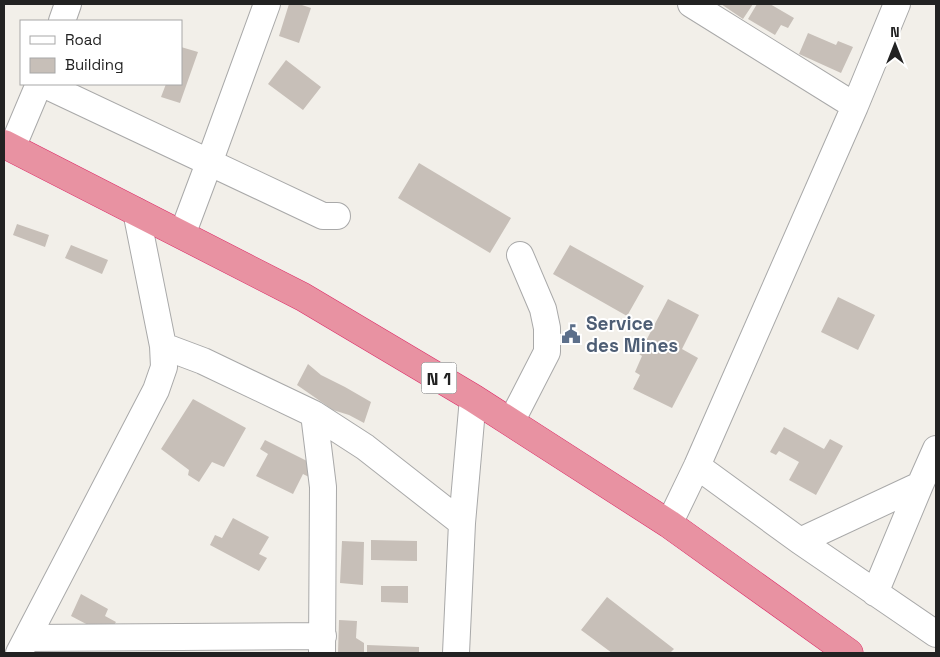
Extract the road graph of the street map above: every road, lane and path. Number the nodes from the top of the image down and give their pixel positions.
1 (68, 4) edge
2 (267, 4) edge
3 (691, 4) edge
4 (897, 4) edge
5 (62, 20) edge
6 (40, 85) edge
7 (43, 85) edge
8 (855, 106) junction
9 (8, 146) edge
10 (210, 163) junction
11 (136, 211) junction
12 (337, 216) dead end
13 (182, 235) junction
14 (520, 255) dead end
15 (163, 346) junction
16 (473, 398) junction
17 (314, 414) junction
18 (511, 422) junction
19 (936, 449) edge
20 (697, 466) junction
21 (920, 485) junction
22 (462, 522) junction
23 (669, 524) junction
24 (800, 541) junction
25 (875, 593) junction
26 (936, 634) edge
27 (322, 644) edge
28 (23, 646) edge
29 (456, 653) edge
30 (849, 653) edge

1 - 5 street
2 - 10 street
3 - 8 street
4 - 8 street
6 - 9 street
7 - 10 street
8 - 20 street
9 - 11 highway, N 1
10 - 12 street
10 - 13 street
11 - 13 highway, N 1
11 - 15 street
13 - 16 highway, N 1
14 - 18 street
15 - 17 street
15 - 28 street
16 - 18 highway, N 1
16 - 22 street
17 - 22 street
17 - 27 street
18 - 23 highway, N 1
19 - 21 street
20 - 23 street
20 - 24 street
21 - 24 street
21 - 25 street
22 - 29 street
23 - 30 highway, N 1
24 - 25 street
25 - 26 street
27 - 28 street

